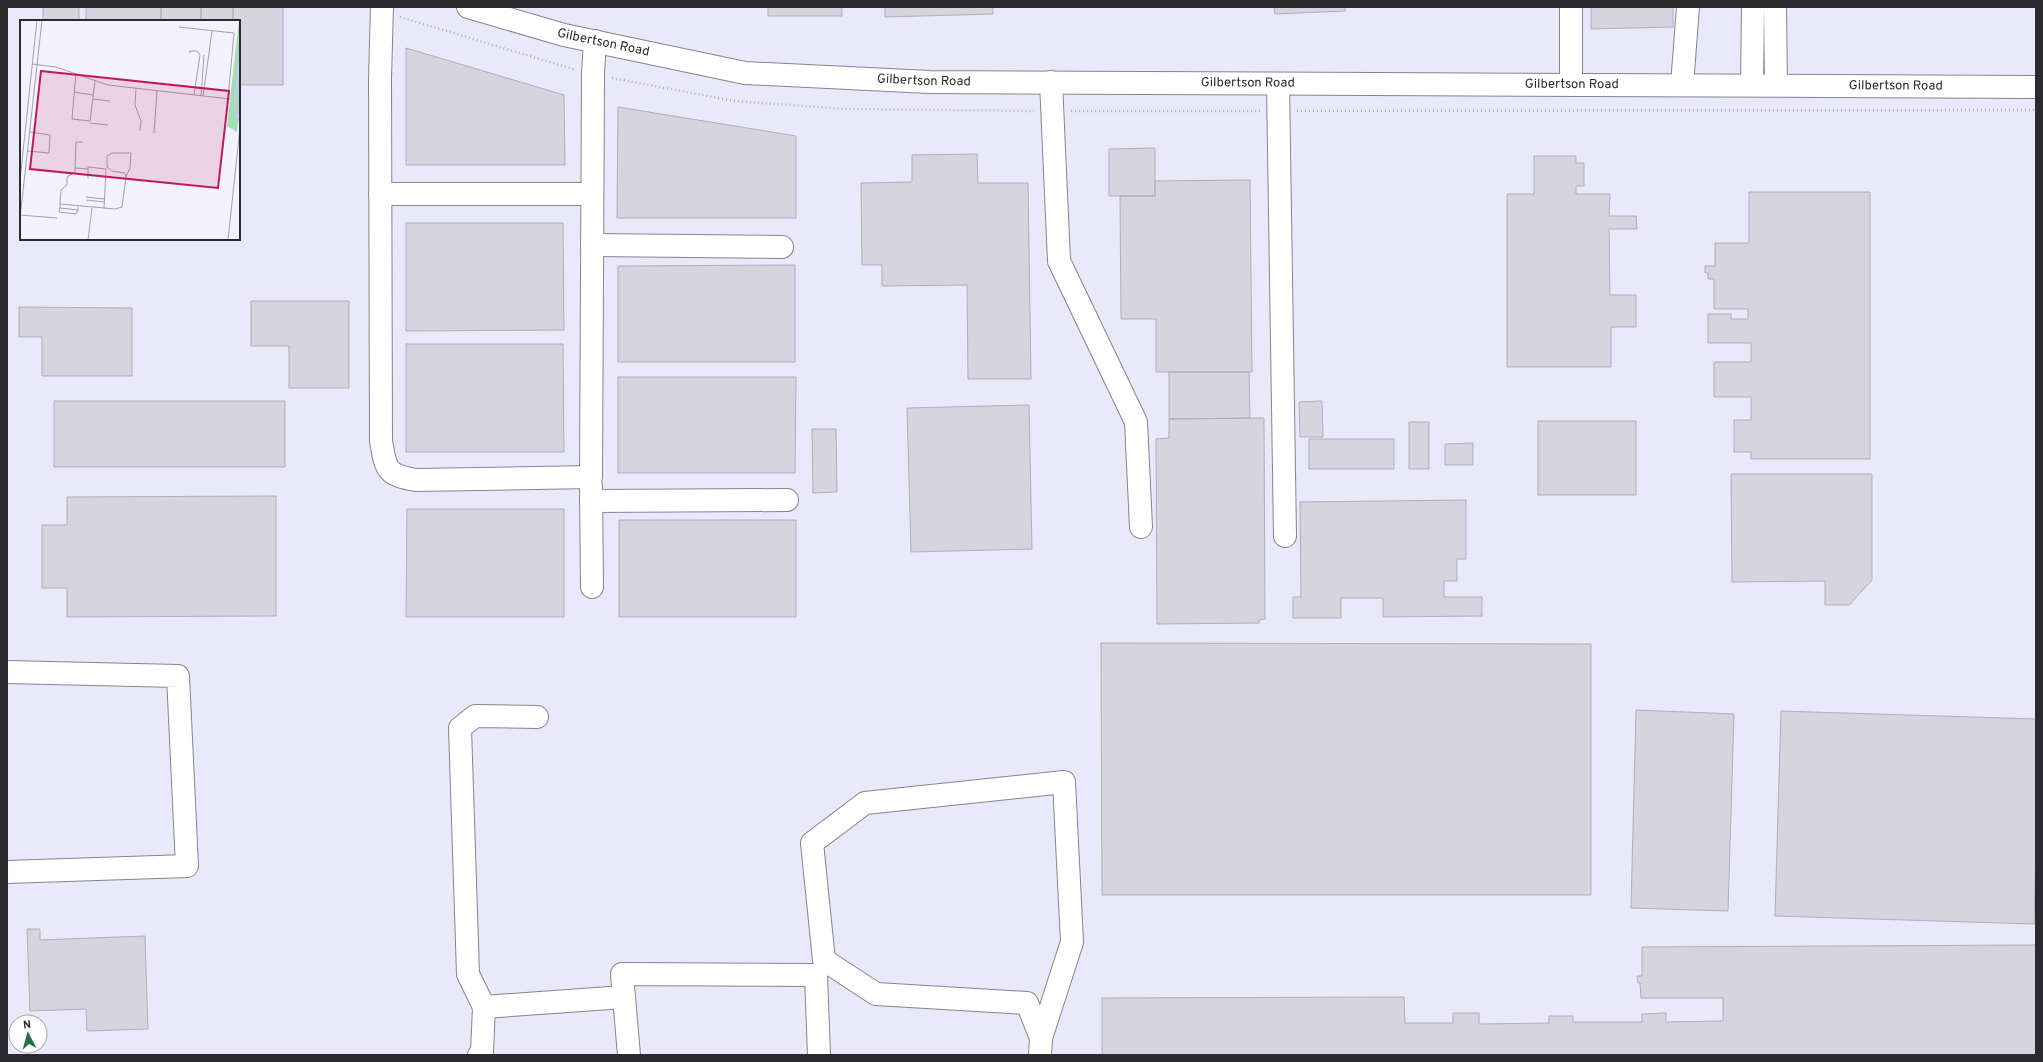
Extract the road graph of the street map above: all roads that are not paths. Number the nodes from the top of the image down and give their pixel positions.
1 (382, 7) edge
2 (468, 7) edge
3 (1571, 7) edge
4 (1688, 7) edge
5 (1753, 7) edge
6 (1775, 7) edge
7 (595, 41) junction
8 (1051, 82) junction
9 (1278, 84) junction
10 (1571, 85) junction
11 (1682, 85) junction
12 (1752, 85) junction
13 (1776, 85) junction
14 (2036, 87) edge
15 (380, 194) junction
16 (592, 194) junction
17 (592, 245) junction
18 (782, 247) dead end
19 (591, 477) junction
20 (591, 500) junction
21 (787, 500) dead end
22 (1141, 527) dead end
23 (1285, 536) dead end
24 (592, 587) dead end
25 (7, 672) edge
26 (536, 717) dead end
27 (7, 872) edge
28 (624, 997) junction
29 (484, 1007) junction
30 (1041, 1047) edge
31 (479, 1055) edge
32 (629, 1055) edge
33 (819, 1055) edge

1 - 15 street
2 - 7 street, Gilbertson Road
3 - 10 street
4 - 11 street
5 - 12 street
6 - 13 street
7 - 8 street, Gilbertson Road
7 - 16 street
8 - 9 street, Gilbertson Road
8 - 22 street
9 - 10 street, Gilbertson Road
9 - 23 street
10 - 11 street, Gilbertson Road
11 - 12 street, Gilbertson Road
12 - 13 street, Gilbertson Road
13 - 14 street, Gilbertson Road
15 - 16 street
15 - 19 street
16 - 17 street
17 - 18 street
17 - 19 street
19 - 20 street
20 - 21 street
20 - 24 street
25 - 27 street
26 - 29 street
28 - 29 street
28 - 32 street
28 - 33 street
29 - 31 street
30 - 30 street

